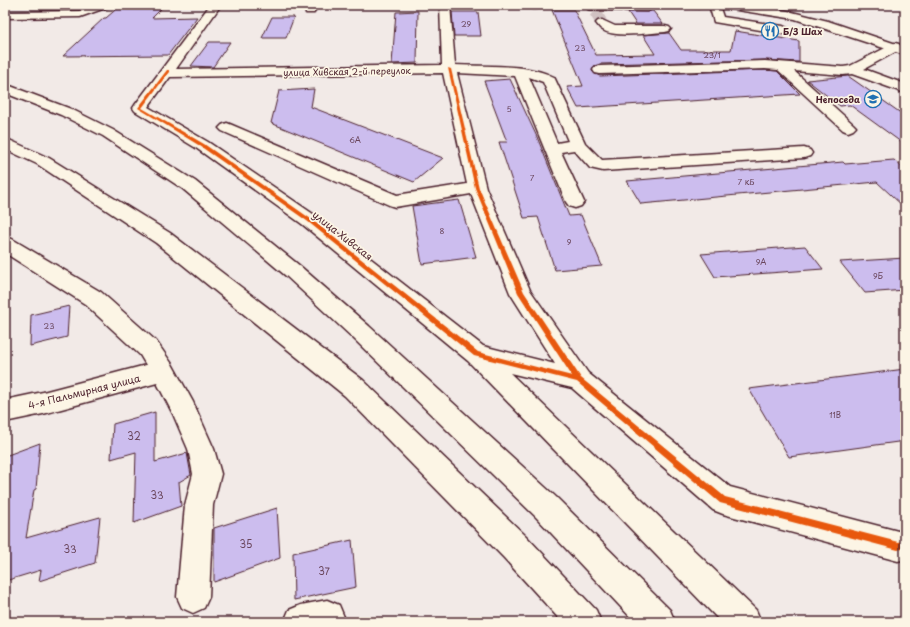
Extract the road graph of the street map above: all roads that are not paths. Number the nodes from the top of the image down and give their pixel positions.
1 (104, 5) edge
2 (216, 5) edge
3 (445, 5) edge
4 (527, 5) edge
5 (714, 5) edge
6 (724, 5) edge
7 (776, 5) edge
8 (542, 6) edge
9 (593, 8) edge
10 (648, 8) dead end
11 (5, 13) edge
12 (602, 23) tunnel mouth
13 (665, 29) dead end
14 (783, 30) dead end
15 (873, 36) junction
16 (902, 47) edge
17 (781, 66) junction
18 (449, 69) junction
19 (600, 70) dead end
20 (853, 70) junction
21 (170, 72) junction
22 (520, 72) junction
23 (5, 88) edge
24 (905, 89) edge
25 (848, 127) dead end
26 (227, 128) dead end
27 (5, 143) edge
28 (578, 145) junction
29 (551, 148) junction
30 (804, 153) dead end
31 (477, 188) junction
32 (575, 202) dead end
33 (9, 250) edge
34 (476, 354) junction
35 (163, 371) junction
36 (579, 380) junction
37 (5, 411) edge
38 (905, 544) edge
39 (193, 597) dead end
40 (584, 622) edge
41 (658, 622) edge
42 (744, 622) edge

1 - 11 street
2 - 21 street
3 - 18 street
4 - 8 street
5 - 14 street
6 - 15 street
7 - 15 street
9 - 10 street
12 - 13 street
15 - 16 street
16 - 20 street
17 - 19 street
17 - 20 street
17 - 25 street
18 - 21 street, улица Хивская 2-й переулок
18 - 22 street, улица Хивская 2-й переулок
18 - 31 street
20 - 24 street
21 - 34 street, улица Хивская
22 - 28 street, улица Хивская 2-й переулок
22 - 29 street
23 - 41 street
26 - 31 street
27 - 40 street
28 - 29 street
28 - 30 street, улица Хивская 2-й переулок
29 - 32 street
31 - 36 street
33 - 35 street
34 - 36 street, улица Хивская
34 - 42 street
35 - 37 street, 4-я Пальмирная улица
35 - 39 street
36 - 38 street

